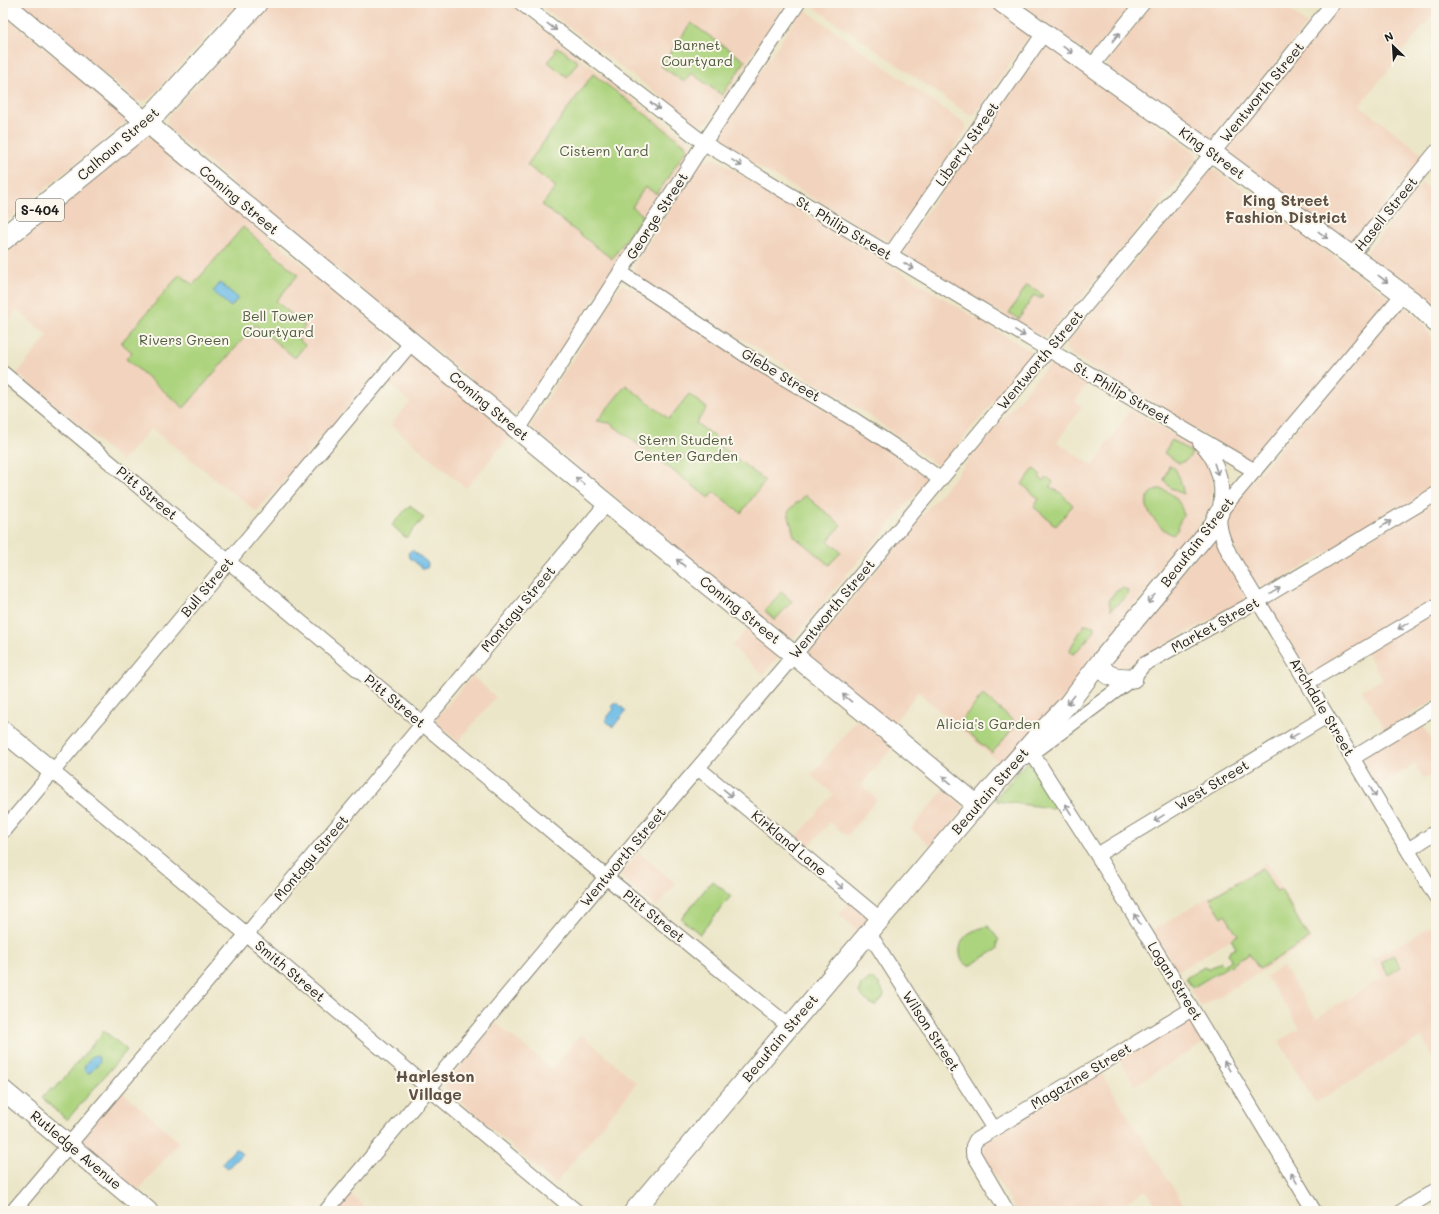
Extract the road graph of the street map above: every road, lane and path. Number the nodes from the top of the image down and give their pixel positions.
1 (4, 3) edge
2 (256, 3) edge
3 (521, 3) edge
4 (798, 3) edge
5 (1002, 3) edge
6 (1143, 3) edge
7 (1333, 3) edge
8 (1044, 33) junction
9 (1091, 67) junction
10 (146, 123) junction
11 (704, 143) junction
12 (1436, 152) edge
13 (1213, 153) junction
14 (3, 239) edge
15 (890, 255) junction
16 (1351, 256) junction
17 (620, 272) junction
18 (1403, 294) junction
19 (1436, 323) edge
20 (412, 342) junction
21 (1048, 350) junction
22 (3, 373) edge
23 (1183, 429) junction
24 (518, 430) junction
25 (1255, 471) junction
26 (940, 479) junction
27 (1436, 494) edge
28 (607, 503) junction
29 (1219, 513) junction
30 (228, 561) junction
31 (1258, 601) junction
32 (1436, 606) edge
33 (795, 654) junction
34 (1100, 662) junction
35 (1133, 678) junction
36 (1307, 682) junction
37 (1436, 707) edge
38 (1327, 716) junction
39 (422, 724) junction
40 (3, 731) edge
41 (1032, 753) junction
42 (1353, 758) junction
43 (698, 768) junction
44 (53, 772) junction
45 (1007, 772) junction
46 (977, 805) junction
47 (3, 831) edge
48 (1436, 832) edge
49 (1408, 850) junction
50 (1097, 855) junction
51 (606, 877) junction
52 (1436, 897) edge
53 (874, 926) junction
54 (247, 934) junction
55 (1192, 1009) junction
56 (790, 1027) junction
57 (428, 1089) junction
58 (3, 1090) edge
59 (994, 1129) junction
60 (69, 1144) junction
61 (1436, 1190) edge
62 (1002, 1209) edge
63 (13, 1211) edge
64 (148, 1211) edge
65 (326, 1211) edge
66 (576, 1211) edge
67 (634, 1211) edge
68 (1314, 1211) edge
69 (1402, 1211) edge

1 - 10 street, Coming Street
2 - 10 main road, Calhoun Street / S-404
3 -> 11 street, St. Philip Street
4 - 11 street, George Street
5 - 8 street, King Street
9 -> 6 street
7 - 13 street, Wentworth Street
8 -> 9 street, King Street
8 - 15 street, Liberty Street
9 - 13 street, King Street
10 - 14 main road, Calhoun Street / S-404
10 - 20 street, Coming Street
11 -> 15 street, St. Philip Street
11 - 17 street, George Street
12 - 16 street, Hasell Street
13 -> 16 street, King Street
13 - 21 street, Wentworth Street
15 -> 21 street, St. Philip Street
16 -> 18 street, King Street
17 - 24 street, George Street
17 - 26 street, Glebe Street
18 - 19 street, King Street
18 - 25 street, Beaufain Street
20 - 24 street, Coming Street
20 - 30 street, Bull Street
21 - 23 street, St. Philip Street
21 - 26 street, Wentworth Street
22 - 30 street, Pitt Street
23 - 25 street, St. Philip Street
23 -> 29 street, St. Philip Street
28 -> 24 street, Coming Street
25 - 29 street, Beaufain Street
26 - 33 street, Wentworth Street
31 -> 27 street, Market Street
33 -> 28 street, Coming Street
28 - 39 street, Montagu Street
29 - 31 street, Archdale Street
29 -> 34 street, Beaufain Street
30 - 39 street, Pitt Street
30 - 44 street, Bull Street
31 - 35 street, Market Street
31 - 36 street, Archdale Street
32 -> 36 street
33 - 43 street, Wentworth Street
46 -> 33 street, Coming Street
34 - 35 street
34 -> 45 street, Beaufain Street
35 - 41 street, Market Street
36 - 38 street, Archdale Street
37 - 42 street
38 - 42 street, Archdale Street
38 -> 50 street, West Street
39 - 51 street, Pitt Street
39 - 54 street, Montagu Street
40 - 44 street, Smith Street
41 - 45 street, Market Street
50 -> 41 street, Logan Street
42 -> 49 street, Archdale Street
43 - 51 street, Wentworth Street
43 -> 53 street, Kirkland Lane
44 - 47 street, Bull Street
44 - 54 street, Smith Street
45 - 46 street, Beaufain Street
46 - 53 street, Beaufain Street
48 - 49 street
49 - 52 street, Archdale Street
55 -> 50 street, Logan Street
51 - 56 street, Pitt Street
51 - 57 street, Wentworth Street
53 - 56 street, Beaufain Street
53 - 59 street, Wilson Street
54 - 57 street, Smith Street
54 - 60 street, Montagu Street
55 - 59 street, Magazine Street
68 -> 55 street, Logan Street
56 - 67 street, Beaufain Street
57 - 65 street, Wentworth Street
57 - 66 street, Smith Street
58 - 60 street, Rutledge Avenue
59 - 62 street, Magazine Street
60 - 63 street, Montagu Street
60 - 64 street, Rutledge Avenue
61 - 69 street

